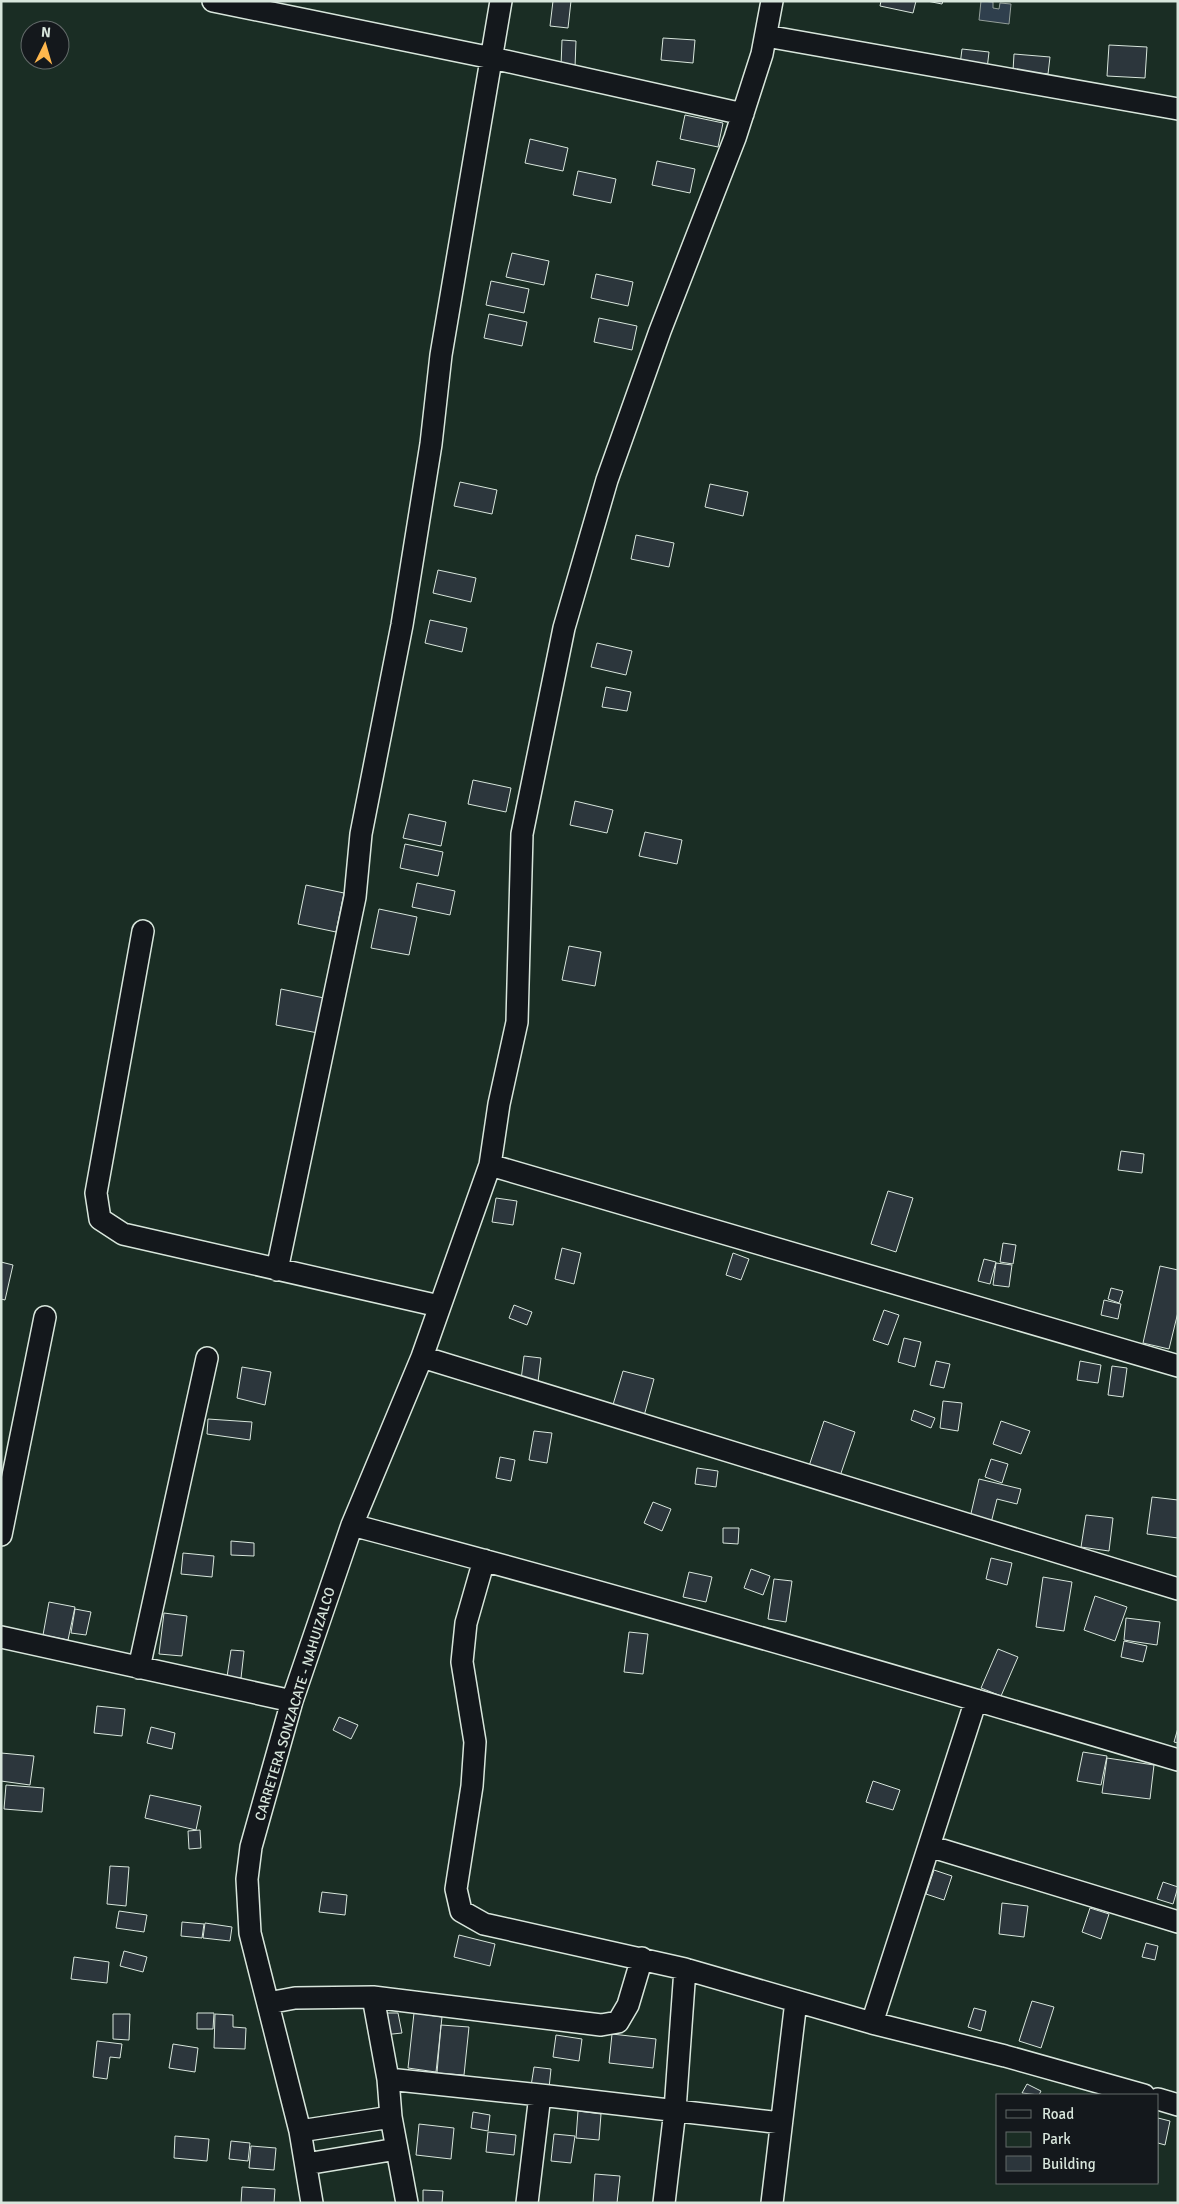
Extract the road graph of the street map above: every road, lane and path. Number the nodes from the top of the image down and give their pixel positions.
1 (213, 1) edge
2 (501, 1) edge
3 (772, 1) edge
4 (766, 36) junction
5 (492, 58) junction
6 (1178, 109) edge
7 (743, 114) junction
8 (144, 931) dead end
9 (490, 1165) junction
10 (277, 1270) junction
11 (439, 1306) junction
12 (45, 1317) dead end
13 (422, 1357) junction
14 (207, 1358) dead end
15 (1178, 1366) edge
16 (352, 1525) junction
17 (1, 1535) edge
18 (484, 1560) junction
19 (1178, 1589) edge
20 (1, 1637) edge
21 (139, 1668) junction
22 (976, 1700) junction
23 (292, 1701) junction
24 (1178, 1760) edge
25 (929, 1846) junction
26 (1178, 1922) edge
27 (642, 1958) junction
28 (685, 1969) junction
29 (373, 1997) junction
30 (796, 2001) junction
31 (268, 2003) junction
32 (872, 2023) junction
33 (388, 2079) junction
34 (1140, 2094) edge
35 (540, 2095) junction
36 (1159, 2099) edge
37 (1178, 2105) edge
38 (675, 2110) junction
39 (391, 2117) junction
40 (781, 2123) junction
41 (300, 2131) junction
42 (397, 2149) junction
43 (306, 2164) junction
44 (312, 2203) edge
45 (407, 2203) edge
46 (527, 2203) edge
47 (664, 2203) edge
48 (772, 2203) edge

1 - 5 street
2 - 5 street
3 - 4 street, CARRETERA SONZACATE - NAHUIZALCO
4 - 6 street
4 - 7 street, CARRETERA SONZACATE - NAHUIZALCO
5 - 7 street
5 - 10 street
7 - 9 street, CARRETERA SONZACATE - NAHUIZALCO
8 - 10 street
9 - 11 street, CARRETERA SONZACATE - NAHUIZALCO
9 - 15 street
10 - 11 street
11 - 13 street, CARRETERA SONZACATE - NAHUIZALCO
12 - 17 street
13 - 16 street, CARRETERA SONZACATE - NAHUIZALCO
13 - 19 street
14 - 21 street
16 - 18 street
16 - 23 street, CARRETERA SONZACATE - NAHUIZALCO
18 - 22 street
18 - 27 street
20 - 21 street
21 - 23 street
22 - 24 street
22 - 25 street
23 - 31 street, CARRETERA SONZACATE - NAHUIZALCO
25 - 26 street
25 - 32 street
27 - 28 street
27 - 29 street
28 - 30 street
28 - 38 street
29 - 31 street
29 - 33 street
30 - 32 street
30 - 40 street
31 - 41 street, CARRETERA SONZACATE - NAHUIZALCO
32 - 34 street
33 - 35 street
33 - 39 street
35 - 38 street
35 - 46 street
36 - 37 street
38 - 40 street
38 - 47 street
39 - 41 street
39 - 42 street
40 - 48 street
41 - 43 street, CARRETERA SONZACATE - NAHUIZALCO
42 - 43 street
42 - 45 street
43 - 44 street, CARRETERA SONZACATE - NAHUIZALCO

